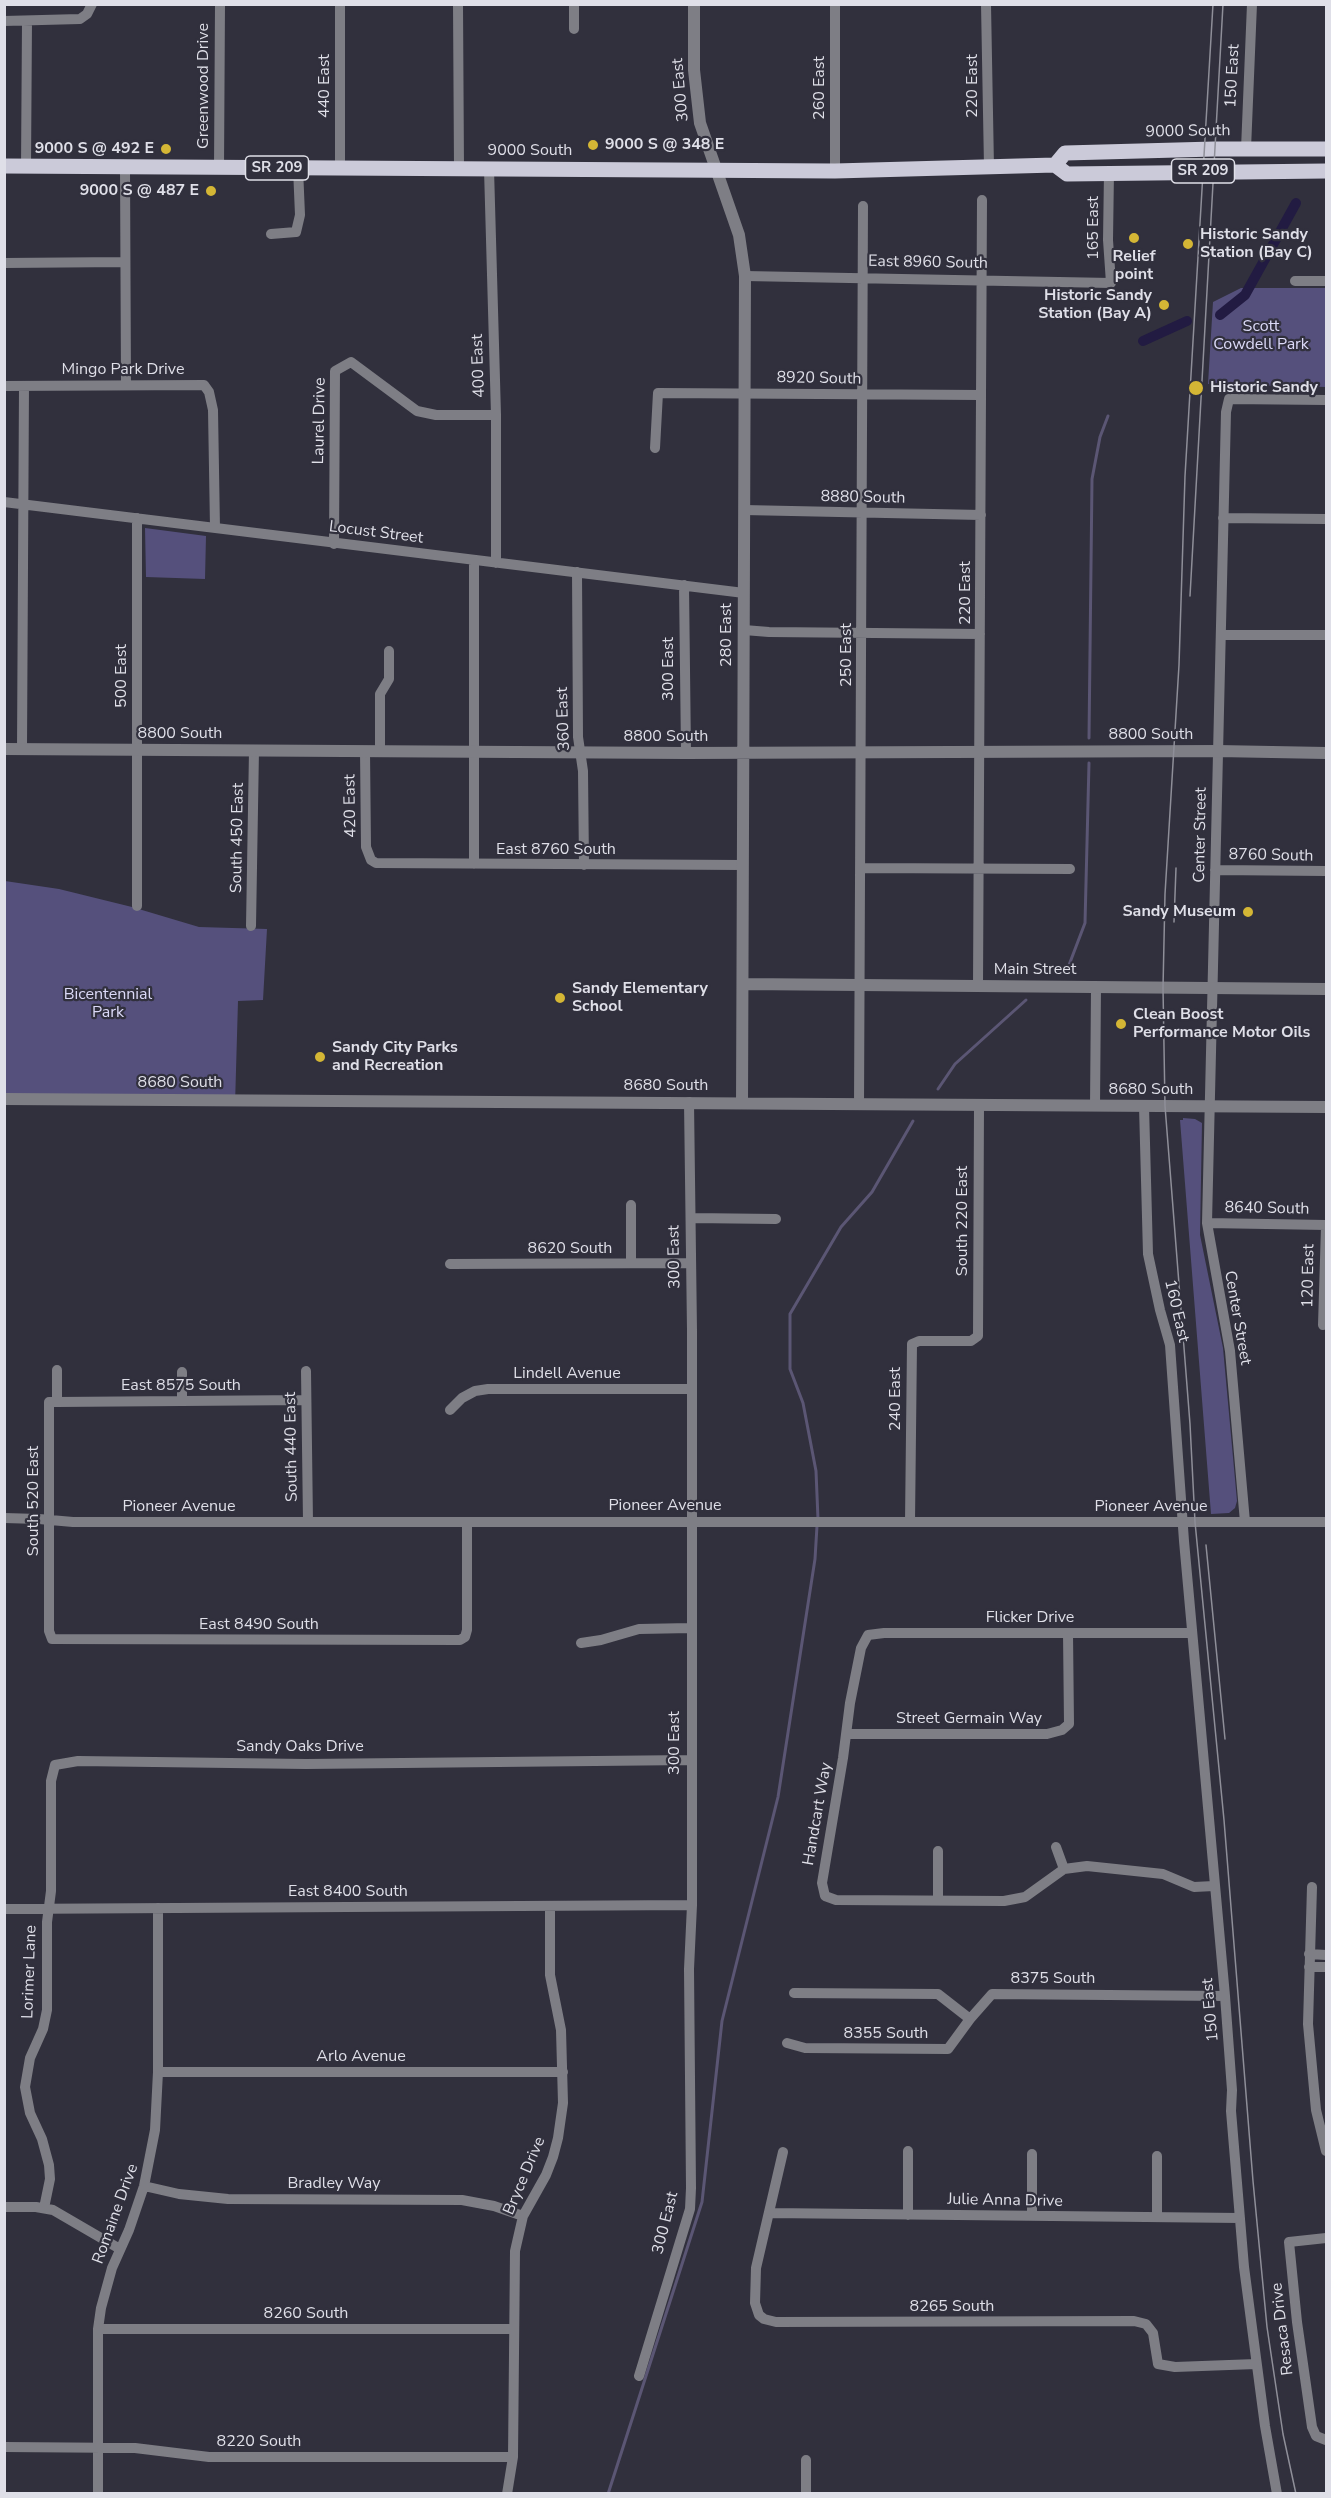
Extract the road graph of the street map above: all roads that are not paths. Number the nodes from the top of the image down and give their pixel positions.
1 (220, 4) edge
2 (340, 4) edge
3 (458, 4) edge
4 (574, 4) edge
5 (694, 4) edge
6 (835, 4) edge
7 (986, 4) edge
8 (1252, 4) edge
9 (89, 9) edge
10 (4, 21) edge
11 (27, 21) junction
12 (574, 29) dead end
13 (1246, 149) junction
14 (1326, 149) edge
15 (1055, 165) junction
16 (4, 166) edge
17 (26, 167) junction
18 (988, 167) junction
19 (125, 168) junction
20 (219, 168) junction
21 (298, 168) junction
22 (340, 168) junction
23 (459, 168) junction
24 (489, 169) junction
25 (716, 171) junction
26 (835, 171) junction
27 (1298, 171) junction
28 (1326, 171) edge
29 (1109, 172) junction
30 (982, 200) dead end
31 (863, 207) dead end
32 (271, 234) dead end
33 (125, 262) junction
34 (4, 263) edge
35 (745, 276) junction
36 (863, 277) junction
37 (981, 280) junction
38 (1295, 281) dead end
39 (1326, 281) edge
40 (1111, 283) joint
41 (126, 385) junction
42 (4, 386) edge
43 (24, 386) junction
44 (745, 393) junction
45 (863, 394) junction
46 (981, 395) junction
47 (1326, 400) edge
48 (496, 416) junction
49 (655, 448) dead end
50 (4, 502) edge
51 (24, 504) junction
52 (744, 510) junction
53 (862, 513) junction
54 (981, 515) junction
55 (136, 518) junction
56 (1223, 518) junction
57 (1326, 519) edge
58 (215, 528) junction
59 (334, 544) junction
60 (474, 560) junction
61 (496, 563) junction
62 (577, 572) junction
63 (684, 585) junction
64 (744, 593) junction
65 (744, 630) junction
66 (862, 633) junction
67 (980, 634) junction
68 (1221, 635) junction
69 (1326, 636) edge
70 (389, 651) dead end
71 (4, 749) edge
72 (22, 749) junction
73 (137, 750) junction
74 (254, 750) junction
75 (365, 751) junction
76 (380, 751) junction
77 (1218, 751) junction
78 (474, 752) junction
79 (861, 752) junction
80 (979, 752) junction
81 (579, 753) junction
82 (686, 753) junction
83 (743, 753) junction
84 (1326, 753) edge
85 (371, 860) joint
86 (474, 864) junction
87 (584, 865) junction
88 (743, 865) junction
89 (861, 868) junction
90 (978, 868) junction
91 (1070, 869) dead end
92 (1215, 870) junction
93 (1326, 872) edge
94 (137, 906) dead end
95 (251, 926) dead end
96 (743, 984) junction
97 (860, 985) junction
98 (978, 986) junction
99 (1096, 987) junction
100 (1212, 988) junction
101 (1326, 989) edge
102 (4, 1099) edge
103 (689, 1102) junction
104 (742, 1103) junction
105 (859, 1104) junction
106 (979, 1106) junction
107 (1095, 1106) junction
108 (1144, 1106) junction
109 (1209, 1106) junction
110 (1326, 1107) edge
111 (631, 1205) dead end
112 (691, 1218) junction
113 (776, 1219) dead end
114 (1207, 1223) junction
115 (1326, 1226) edge
116 (631, 1263) junction
117 (692, 1263) junction
118 (450, 1264) dead end
119 (1323, 1325) dead end
120 (978, 1336) joint
121 (57, 1370) dead end
122 (306, 1371) dead end
123 (182, 1372) dead end
124 (692, 1389) junction
125 (306, 1400) junction
126 (182, 1401) junction
127 (57, 1402) junction
128 (450, 1410) dead end
129 (4, 1518) edge
130 (49, 1520) junction
131 (692, 1521) junction
132 (308, 1522) junction
133 (467, 1522) junction
134 (910, 1522) junction
135 (1183, 1522) junction
136 (1245, 1522) junction
137 (1326, 1522) edge
138 (692, 1628) junction
139 (1068, 1633) junction
140 (1192, 1633) junction
141 (868, 1635) joint
142 (51, 1639) joint
143 (581, 1643) dead end
144 (847, 1734) junction
145 (691, 1760) junction
146 (1056, 1847) dead end
147 (938, 1851) dead end
148 (1064, 1869) junction
149 (1214, 1886) junction
150 (1312, 1887) dead end
151 (938, 1900) junction
152 (692, 1905) junction
153 (550, 1906) junction
154 (158, 1908) junction
155 (4, 1909) edge
156 (49, 1909) junction
157 (1309, 1954) junction
158 (1326, 1955) edge
159 (1309, 1967) junction
160 (1326, 1967) edge
161 (794, 1993) dead end
162 (1225, 1996) junction
163 (970, 2019) junction
164 (787, 2043) dead end
165 (158, 2072) junction
166 (563, 2072) junction
167 (908, 2151) dead end
168 (1326, 2151) edge
169 (783, 2152) dead end
170 (1032, 2154) dead end
171 (1157, 2156) dead end
172 (144, 2186) junction
173 (4, 2207) edge
174 (44, 2208) junction
175 (769, 2213) junction
176 (908, 2215) junction
177 (523, 2216) junction
178 (1032, 2216) junction
179 (1157, 2217) junction
180 (1240, 2218) junction
181 (1326, 2238) edge
182 (120, 2249) junction
183 (98, 2329) junction
184 (513, 2329) junction
185 (1256, 2364) junction
186 (639, 2376) dead end
187 (1326, 2440) edge
188 (4, 2447) edge
189 (98, 2448) junction
190 (513, 2457) junction
191 (806, 2460) dead end
192 (98, 2493) edge
193 (507, 2493) edge
194 (806, 2493) edge
195 (1277, 2493) edge

1 - 20 street, Greenwood Drive
2 - 22 street, 440 East
3 - 23 street
4 - 12 street
5 - 25 street, 300 East
6 - 26 street, 260 East
7 - 18 street, 220 East
8 - 13 street, 150 East
9 - 11 street
10 - 11 street
11 - 17 street
13 - 14 main road, 9000 South / SR 209
13 - 15 main road, 9000 South / SR 209
13 - 27 main road
15 - 18 main road, 9000 South / SR 209
15 - 29 main road, 9000 South / SR 209
16 - 17 main road, 9000 South / SR 209
17 - 19 main road, 9000 South / SR 209
18 - 26 main road, 9000 South / SR 209
19 - 20 main road, 9000 South / SR 209
19 - 33 street
20 - 21 main road, 9000 South / SR 209
21 - 22 main road, 9000 South / SR 209
21 - 32 street
22 - 23 main road, 9000 South / SR 209
23 - 24 main road, 9000 South / SR 209
24 - 25 main road, 9000 South / SR 209
24 - 48 street, 400 East
25 - 26 main road, 9000 South / SR 209
25 - 35 street, 280 East
27 - 28 main road, 9000 South / SR 209
27 - 29 main road, 9000 South / SR 209
29 - 40 street, 165 East
30 - 37 street, 220 East
31 - 36 street, 250 East
33 - 34 street
33 - 41 street
35 - 36 street, East 8960 South
35 - 44 street, 280 East
36 - 37 street, East 8960 South
36 - 45 street, 250 East
37 - 40 street, East 8960 South
37 - 46 street, 220 East
38 - 39 street
41 - 43 street, Mingo Park Drive
41 - 58 street, Mingo Park Drive
42 - 43 street, Mingo Park Drive
43 - 51 street
44 - 45 street, 8920 South
44 - 49 street, 8920 South
44 - 52 street, 280 East
45 - 46 street, 8920 South
45 - 53 street, 250 East
46 - 54 street, 220 East
47 - 56 street, Center Street
48 - 59 street, Laurel Drive
48 - 61 street, 400 East
50 - 51 street, Locust Street
51 - 55 street, Locust Street
51 - 72 street
52 - 53 street, 8880 South
52 - 64 street, 280 East
53 - 54 street, 8880 South
53 - 66 street, 250 East
54 - 67 street, 220 East
55 - 58 street, Locust Street
55 - 73 street, 500 East
56 - 57 street
56 - 68 street, Center Street
58 - 59 street, Locust Street
59 - 60 street, Locust Street
60 - 61 street, Locust Street
60 - 78 street
61 - 62 street, Locust Street
62 - 63 street, Locust Street
62 - 81 street, 360 East
63 - 64 street, Locust Street
63 - 82 street, 300 East
64 - 65 street, 280 East
65 - 66 street
65 - 83 street, 280 East
66 - 67 street
66 - 79 street, 250 East
67 - 80 street, 220 East
68 - 69 street
68 - 77 street, Center Street
70 - 76 street
71 - 72 street, 8800 South
72 - 73 street, 8800 South
73 - 74 street, 8800 South
73 - 94 street, 500 East
74 - 75 street, 8800 South
74 - 95 street, South 450 East
75 - 76 street, 8800 South
75 - 85 street, 420 East
76 - 78 street, 8800 South
77 - 80 street, 8800 South
77 - 84 street, 8800 South
77 - 92 street, Center Street
78 - 81 street, 8800 South
78 - 86 street
79 - 80 street, 8800 South
79 - 83 street, 8800 South
79 - 89 street, 250 East
80 - 90 street, 220 East
81 - 82 street, 8800 South
81 - 87 street, 360 East
82 - 83 street, 8800 South
83 - 88 street, 280 East
85 - 86 street, East 8760 South
86 - 87 street, East 8760 South
87 - 88 street, East 8760 South
88 - 96 street, 280 East
89 - 90 street
89 - 97 street, 250 East
90 - 91 street
90 - 98 street, 220 East
92 - 93 street, 8760 South
92 - 100 street, Center Street
96 - 97 street, Main Street
96 - 104 street, 280 East
97 - 98 street, Main Street
97 - 105 street, 250 East
98 - 99 street, Main Street
99 - 100 street, Main Street
99 - 107 street
100 - 101 street, Main Street
100 - 109 street, Center Street
102 - 103 street, 8680 South
103 - 104 street, 8680 South
103 - 112 street, 300 East
104 - 105 street, 8680 South
105 - 106 street, 8680 South
106 - 107 street, 8680 South
106 - 120 street, South 220 East
107 - 108 street, 8680 South
108 - 109 street, 8680 South
108 - 135 street, 160 East
109 - 110 street, 8680 South
109 - 114 street, Center Street
111 - 116 street
112 - 113 street
112 - 117 street, 300 East
114 - 115 street, 8640 South
114 - 136 street, Center Street
115 - 119 street, 120 East
116 - 117 street, 8620 South
116 - 118 street, 8620 South
117 - 124 street, 300 East
120 - 134 street, 240 East
121 - 127 street, South 520 East
122 - 125 street, South 440 East
123 - 126 street
124 - 128 street, Lindell Avenue
124 - 131 street, 300 East
125 - 126 street, East 8575 South
125 - 132 street, South 440 East
126 - 127 street, East 8575 South
127 - 130 street, South 520 East
129 - 130 street, Pioneer Avenue
130 - 132 street, Pioneer Avenue
130 - 142 street, South 520 East
131 - 133 street, Pioneer Avenue
131 - 134 street, Pioneer Avenue
131 - 138 street, 300 East
132 - 133 street, Pioneer Avenue
133 - 142 street, East 8490 South
134 - 135 street, Pioneer Avenue
135 - 136 street, Pioneer Avenue
135 - 140 street, 150 East
136 - 137 street, Pioneer Avenue
138 - 143 street
138 - 145 street, 300 East
139 - 140 street, Flicker Drive
139 - 141 street, Flicker Drive
139 - 144 street, Street Germain Way
140 - 149 street, 150 East
141 - 144 street, Handcart Way
144 - 151 street, Handcart Way
145 - 152 street, 300 East
145 - 156 street, Sandy Oaks Drive
146 - 148 street
147 - 151 street
148 - 149 street
148 - 151 street, Handcart Way
149 - 162 street, 150 East
150 - 157 street
152 - 153 street, East 8400 South
152 - 186 street, 300 East
153 - 154 street, East 8400 South
153 - 166 street, Bryce Drive
154 - 156 street, East 8400 South
154 - 165 street, Romaine Drive
155 - 156 street, East 8400 South
156 - 174 street, Lorimer Lane
157 - 158 street
157 - 159 street
159 - 160 street
159 - 168 street
161 - 163 street
162 - 163 street, 8375 South
162 - 180 street, 150 East
163 - 164 street, 8355 South
165 - 166 street, Arlo Avenue
165 - 172 street, Romaine Drive
166 - 177 street, Bryce Drive
167 - 176 street
169 - 175 street
170 - 178 street
171 - 179 street
172 - 177 street, Bradley Way
172 - 182 street, Romaine Drive
173 - 174 street
174 - 182 street
175 - 176 street, Julie Anna Drive
175 - 185 street, 8265 South
176 - 178 street, Julie Anna Drive
177 - 184 street, Bryce Drive
178 - 179 street, Julie Anna Drive
179 - 180 street, Julie Anna Drive
180 - 185 street, 150 East
181 - 187 street, Resaca Drive
182 - 183 street, Romaine Drive
183 - 184 street, 8260 South
183 - 189 street, Romaine Drive
184 - 190 street, Bryce Drive
185 - 195 street, 150 East
188 - 189 street, 8220 South
189 - 190 street, 8220 South
189 - 192 street, Romaine Drive
190 - 193 street, Bryce Drive
191 - 194 street

